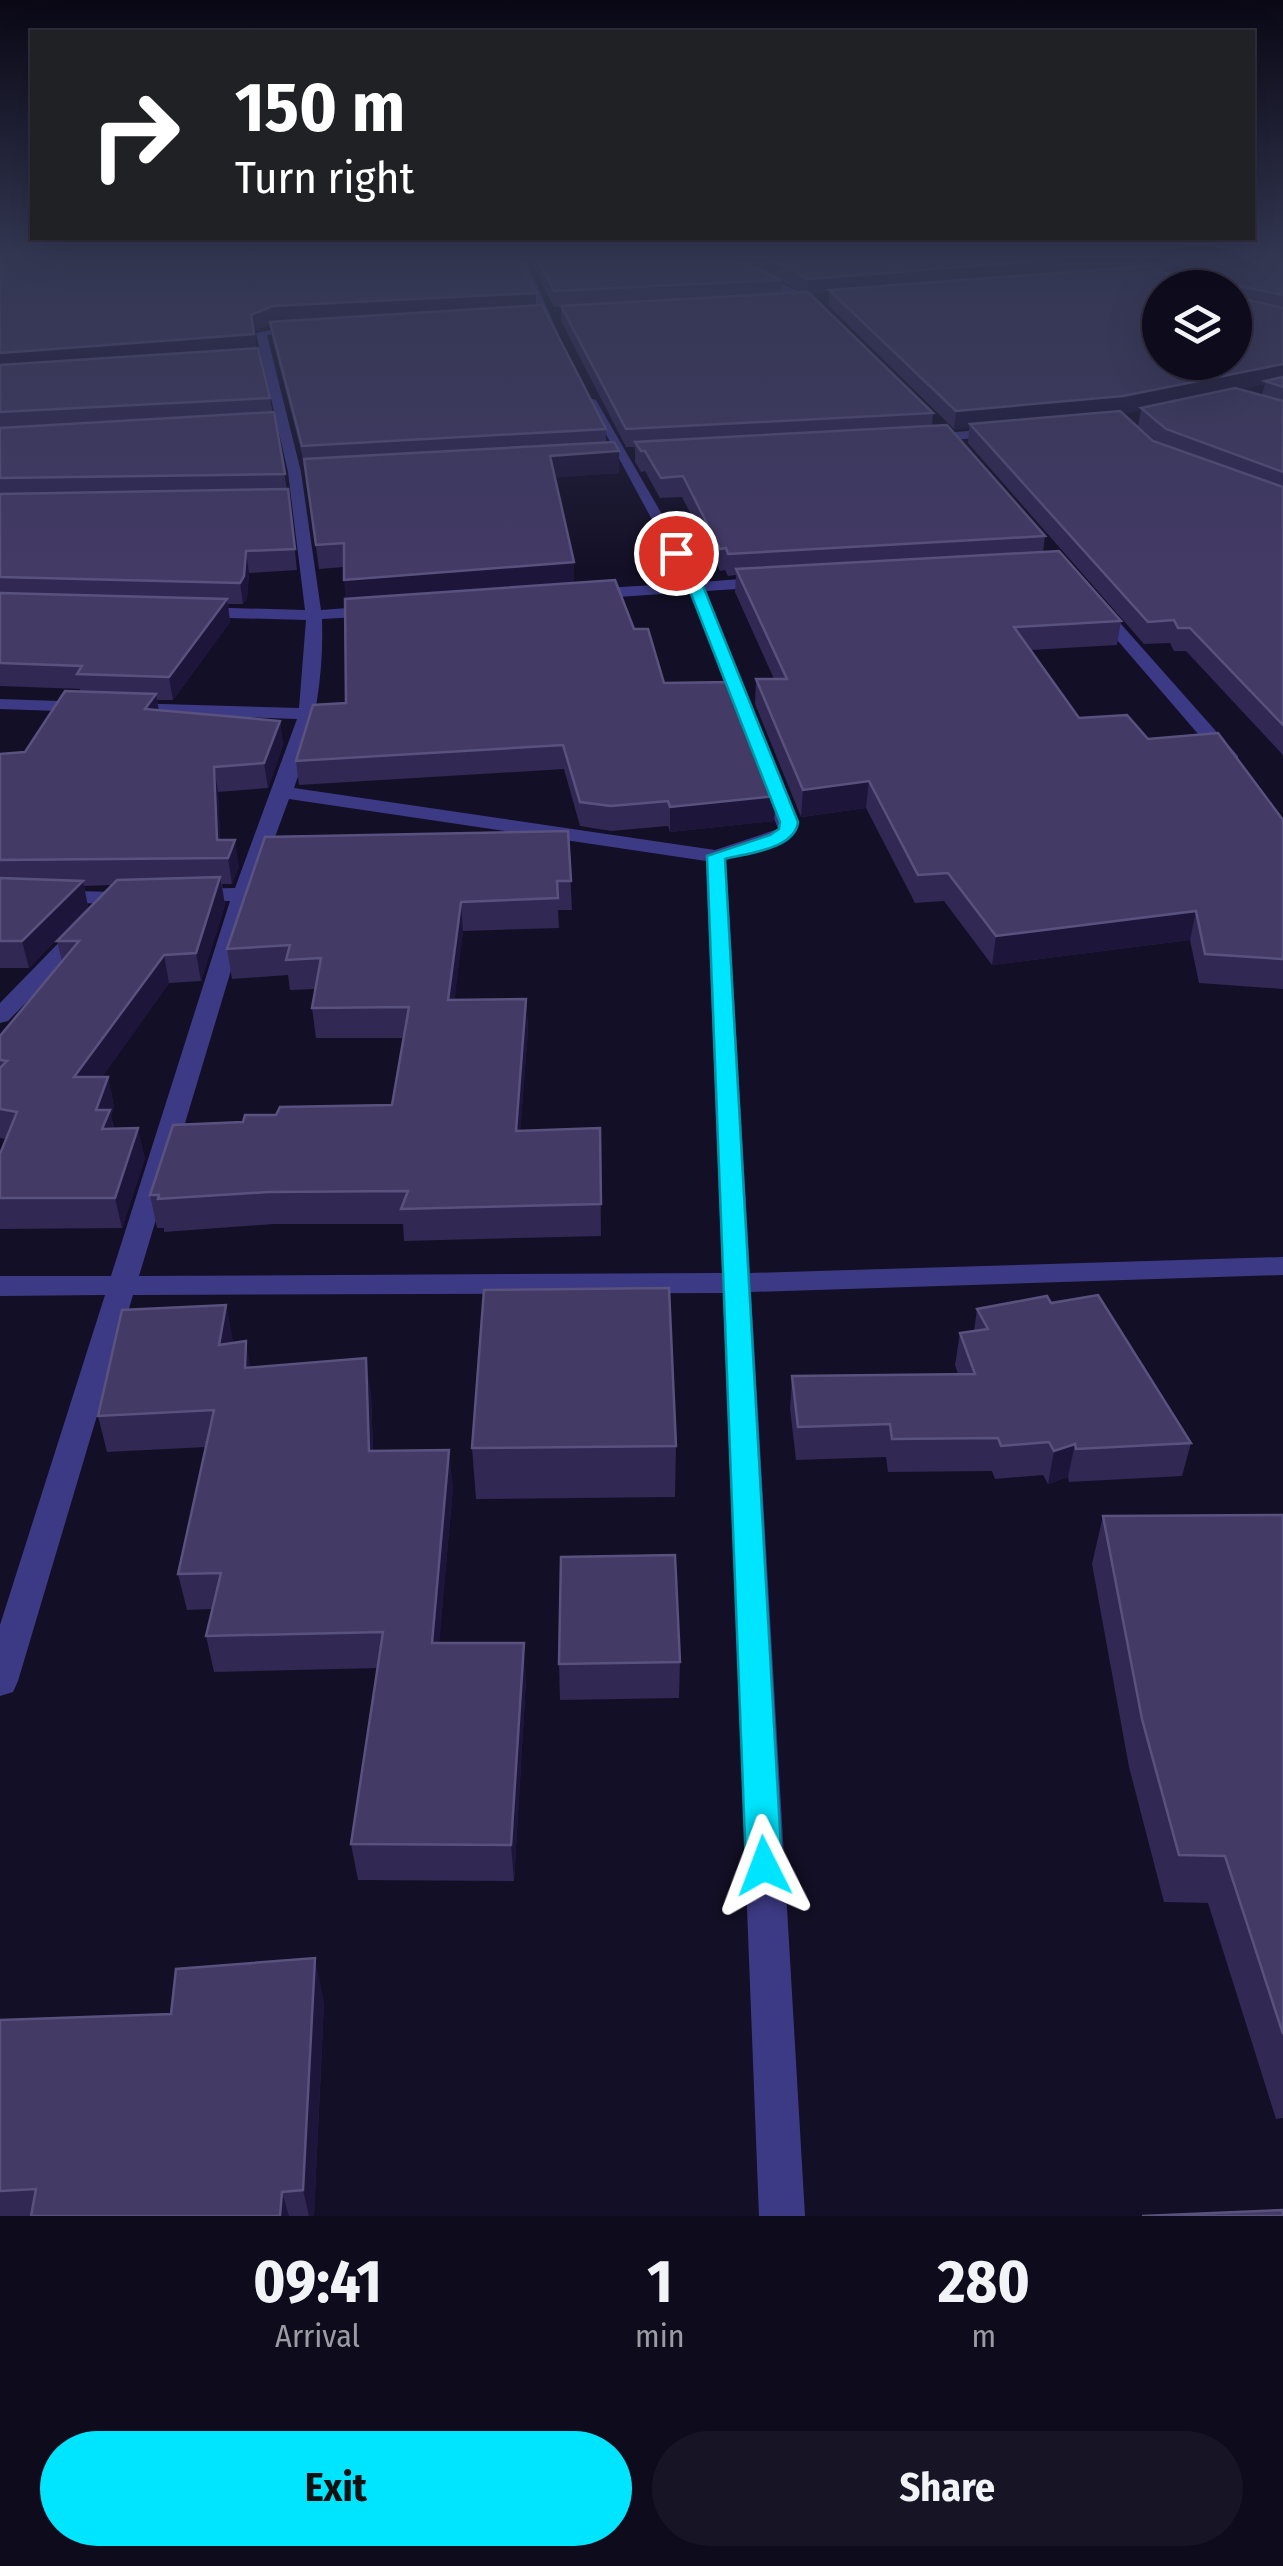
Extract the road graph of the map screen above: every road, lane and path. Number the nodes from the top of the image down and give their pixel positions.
1 (269, 362) edge
2 (571, 362) edge
3 (284, 423) junction
4 (266, 424) edge
5 (936, 424) edge
6 (1026, 430) edge
7 (950, 437) junction
8 (911, 439) edge
9 (962, 451) edge
10 (313, 472) edge
11 (294, 474) junction
12 (298, 500) junction
13 (278, 501) edge
14 (792, 581) edge
15 (696, 586) junction
16 (1088, 595) edge
17 (562, 596) edge
18 (392, 610) edge
19 (178, 611) edge
20 (316, 615) junction
21 (0, 704) edge
22 (307, 714) junction
23 (1244, 775) edge
24 (280, 792) junction
25 (716, 856) junction
26 (243, 894) junction
27 (0, 895) edge
28 (170, 896) edge
29 (0, 1016) edge
30 (1283, 1266) edge
31 (735, 1283) junction
32 (0, 1286) edge
33 (120, 1287) junction
34 (0, 1681) edge
35 (782, 2216) edge

1 - 3 street
2 - 15 street
3 - 4 street
3 - 11 street
5 - 7 street
6 - 7 street
7 - 8 street
7 - 9 street
10 - 11 street
11 - 12 street
12 - 13 street
12 - 20 street
14 - 15 street
15 - 17 street
15 - 25 street
16 - 23 street
18 - 20 street
19 - 20 street
20 - 22 street
21 - 22 street
22 - 24 street
24 - 25 street
24 - 26 street
25 - 31 street
26 - 28 street
26 - 33 street
27 - 29 street
30 - 31 street
31 - 33 street
31 - 35 street
32 - 33 street
33 - 34 street

